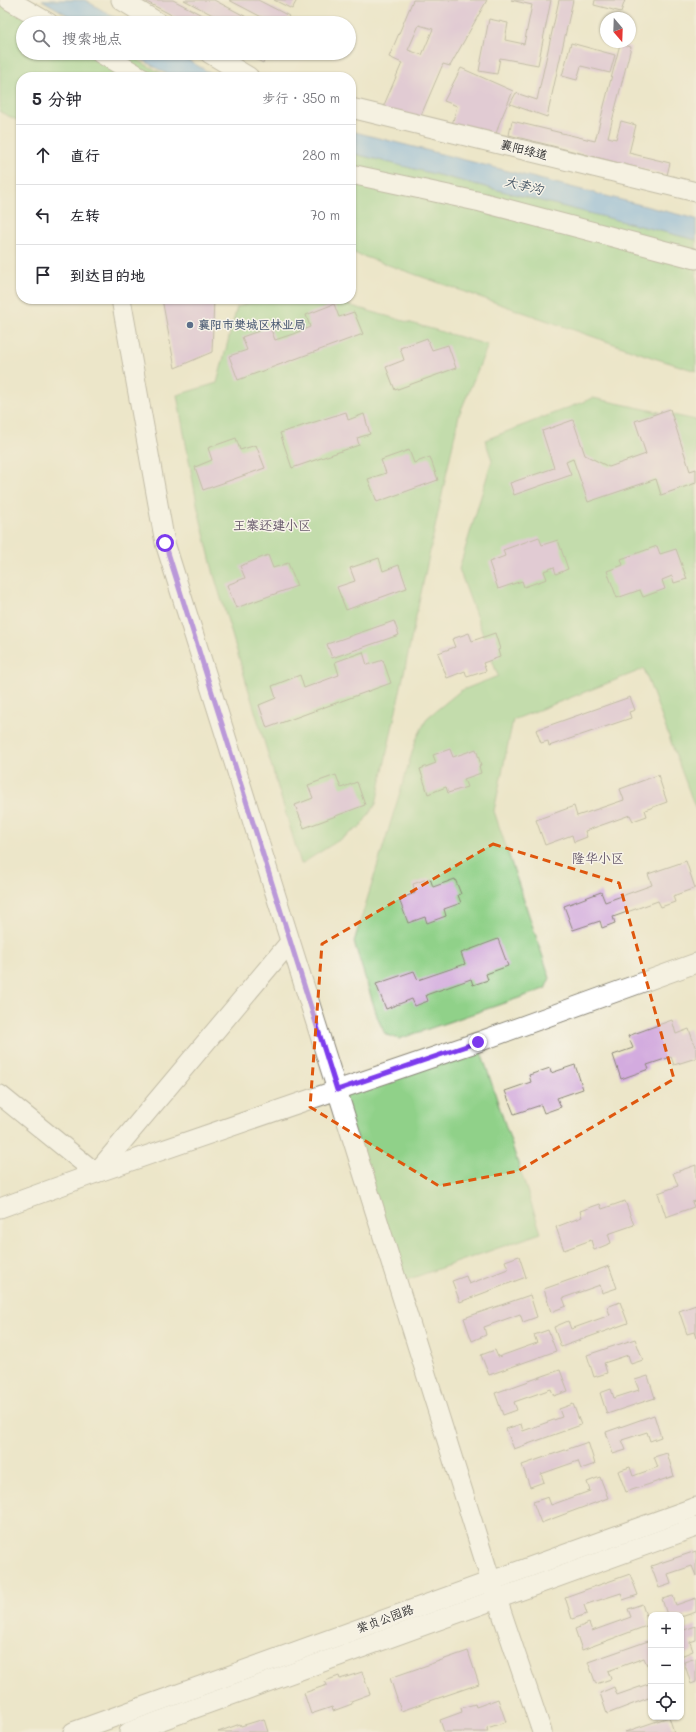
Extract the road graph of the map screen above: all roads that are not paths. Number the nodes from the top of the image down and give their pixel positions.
1 (9, 0) edge
2 (121, 0) edge
3 (37, 16) edge
4 (147, 16) edge
5 (112, 60) edge
6 (221, 60) edge
7 (132, 72) edge
8 (241, 72) edge
9 (356, 109) edge
10 (356, 175) edge
11 (696, 192) edge
12 (696, 259) edge
13 (122, 304) edge
14 (290, 942) junction
15 (696, 963) edge
16 (337, 1090) junction
17 (0, 1095) edge
18 (96, 1172) junction
19 (0, 1208) edge
20 (696, 1507) edge
21 (696, 1527) edge
22 (491, 1581) junction
23 (497, 1599) junction
24 (73, 1732) edge
25 (128, 1732) edge
26 (542, 1732) edge

1 - 3 street
2 - 4 street
5 - 7 street
6 - 8 street
9 - 11 street, 襄阳绿道
10 - 12 street
13 - 14 street
14 - 16 street
14 - 18 street
15 - 16 street
16 - 18 street
16 - 22 street
17 - 18 street
18 - 19 street
20 - 22 street, 紫贞公园路
21 - 23 street, 紫贞公园路
22 - 23 street
22 - 24 street, 紫贞公园路
23 - 25 street, 紫贞公园路
23 - 26 street

